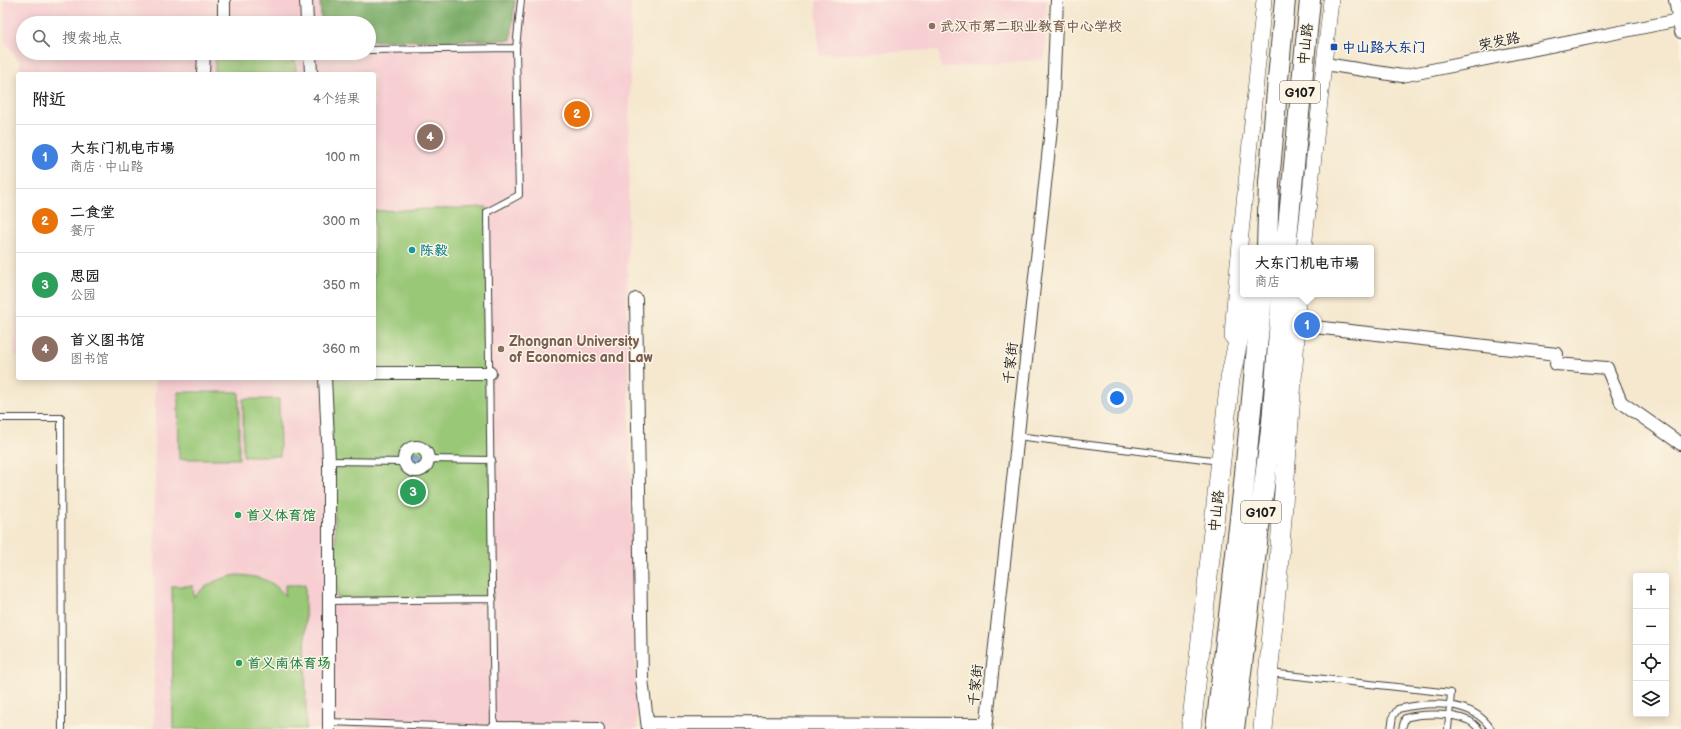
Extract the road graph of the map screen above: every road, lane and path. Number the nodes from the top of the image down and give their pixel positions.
1 (224, 0) edge
2 (306, 0) edge
3 (522, 0) edge
4 (1057, 0) edge
5 (1264, 0) edge
6 (1285, 0) edge
7 (1310, 0) edge
8 (1331, 0) edge
9 (1675, 0) edge
10 (224, 16) edge
11 (307, 16) edge
12 (1680, 26) edge
13 (516, 48) junction
14 (376, 50) edge
15 (204, 60) edge
16 (310, 60) edge
17 (1325, 64) junction
18 (203, 72) edge
19 (311, 72) edge
20 (1269, 182) junction
21 (1291, 184) junction
22 (1258, 245) edge
23 (1267, 245) edge
24 (1286, 245) edge
25 (1293, 245) edge
26 (1304, 245) edge
27 (1247, 297) edge
28 (1262, 297) edge
29 (1282, 297) edge
30 (1295, 297) edge
31 (1299, 297) edge
32 (636, 299) dead end
33 (1296, 325) junction
34 (376, 373) edge
35 (490, 373) junction
36 (1230, 379) junction
37 (325, 380) edge
38 (0, 418) edge
39 (1017, 436) junction
40 (1681, 444) edge
41 (428, 459) junction
42 (492, 460) junction
43 (329, 461) junction
44 (1222, 461) junction
45 (404, 462) junction
46 (493, 599) junction
47 (329, 601) junction
48 (1269, 673) junction
49 (1450, 706) junction
50 (1449, 716) junction
51 (329, 726) edge
52 (648, 726) edge
53 (986, 726) edge
54 (494, 728) edge
55 (62, 729) edge
56 (598, 729) edge
57 (1191, 729) edge
58 (1216, 729) edge
59 (1234, 729) edge
60 (1264, 729) edge
61 (1391, 729) edge
62 (1402, 729) edge
63 (1448, 729) edge
64 (1479, 729) edge
65 (1491, 729) edge

1 - 10 street
2 - 11 street
3 - 13 lane
4 - 39 street, 千家街
5 - 36 street
6 - 20 highway, 中山路 / G107
7 - 21 highway, 中山路 / G107
8 - 17 street
9 - 12 street
12 - 17 street, 荣发路
13 - 14 lane
13 - 35 lane
15 - 18 street
16 - 19 street
17 - 26 street
20 - 22 main road, 中山路
20 - 23 highway, 中山路 / G107
21 - 24 highway, 中山路 / G107
21 - 25 main road, 中山路
27 - 36 main road, 中山路
28 - 58 highway, 中山路 / G107
29 - 59 highway, G107
30 - 33 main road
31 - 33 street
32 - 52 street
33 - 40 street
33 - 48 main road
34 - 35 street
35 - 42 lane
36 - 44 main road, 中山路
37 - 43 street
38 - 55 lane
39 - 44 lane
39 - 53 street, 千家街
41 - 42 lane
41 - 45 street
41 - 45 street
42 - 46 lane
43 - 45 lane
43 - 47 street
44 - 57 main road, 中山路
46 - 47 lane
46 - 54 lane
47 - 51 street
48 - 49 lane
48 - 60 main road
49 - 50 lane
49 - 61 lane
49 - 65 lane
50 - 62 lane
50 - 63 lane
50 - 64 lane
51 - 54 lane
52 - 53 street
54 - 56 street

